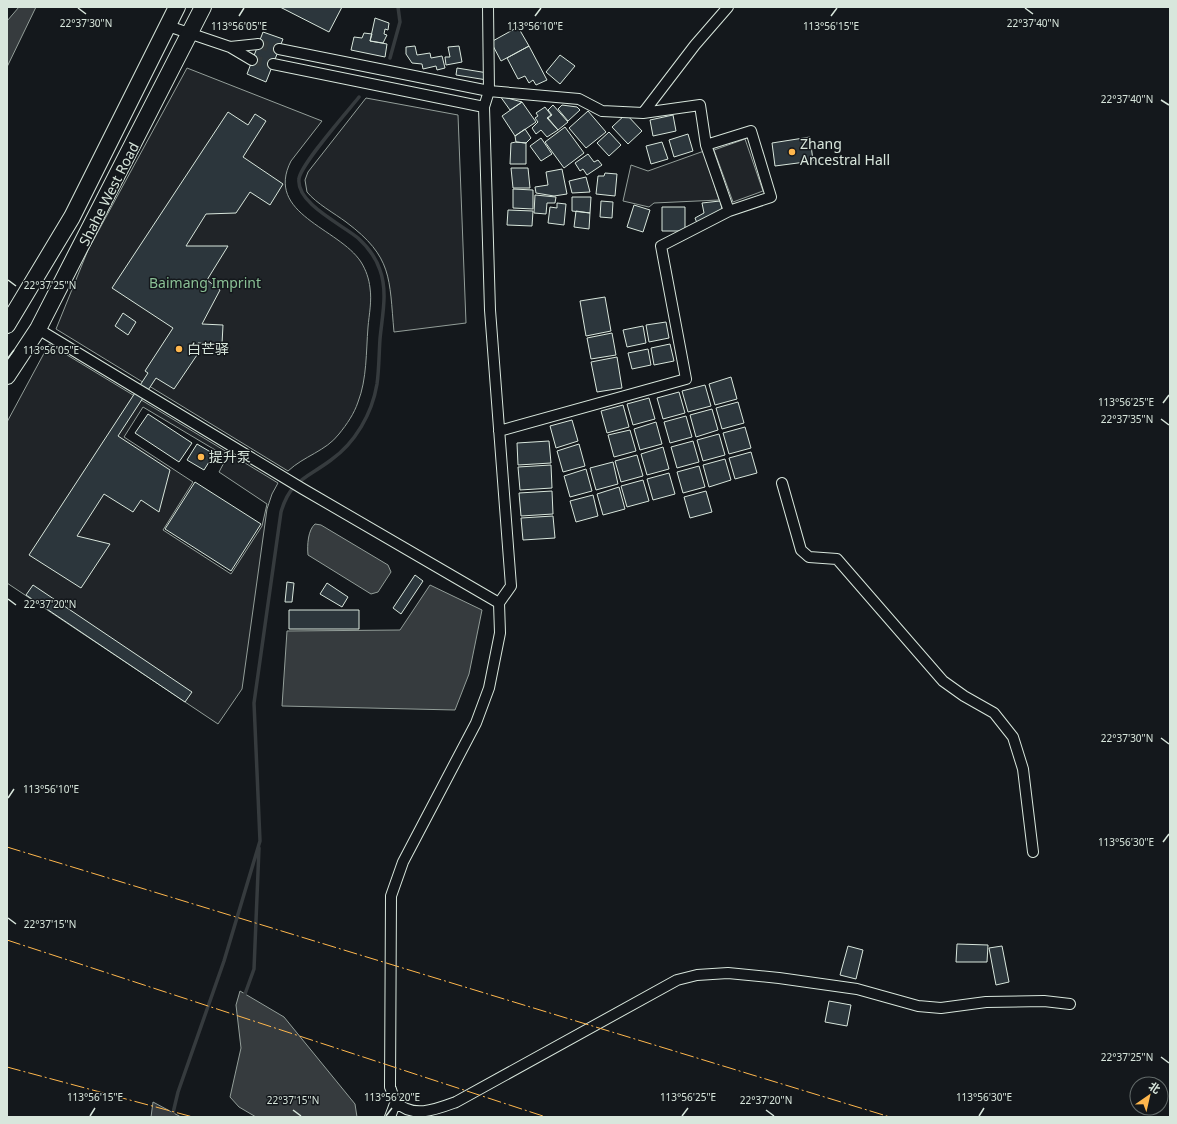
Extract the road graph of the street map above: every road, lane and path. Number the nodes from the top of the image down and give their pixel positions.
1 (177, 7) edge
2 (203, 7) edge
3 (488, 7) edge
4 (728, 7) edge
5 (168, 26) junction
6 (190, 34) junction
7 (258, 44) tunnel mouth
8 (230, 47) junction
9 (279, 49) tunnel mouth
10 (252, 60) tunnel mouth
11 (273, 64) tunnel mouth
12 (489, 91) junction
13 (484, 107) junction
14 (643, 113) junction
15 (706, 145) junction
16 (729, 212) junction
17 (7, 325) edge
18 (38, 329) junction
19 (7, 376) edge
20 (500, 431) junction
21 (782, 483) dead end
22 (500, 603) junction
23 (1033, 852) dead end
24 (1070, 1004) dead end
25 (396, 1101) junction
26 (390, 1117) edge

1 - 5 main road, Shahe West Road
2 - 6 main road, Shahe West Road
3 - 12 street
4 - 14 street
5 - 6 street
5 - 17 main road, Shahe West Road
6 - 8 street
6 - 18 main road, Shahe West Road
7 - 8 street
8 - 10 street
9 - 12 street
11 - 13 street
12 - 13 street
12 - 14 street
13 - 20 street
14 - 15 street
15 - 16 street
15 - 16 street
16 - 20 street
18 - 19 main road, Shahe West Road
18 - 22 street
20 - 22 street
21 - 23 street
22 - 25 street
24 - 25 street
25 - 26 street

